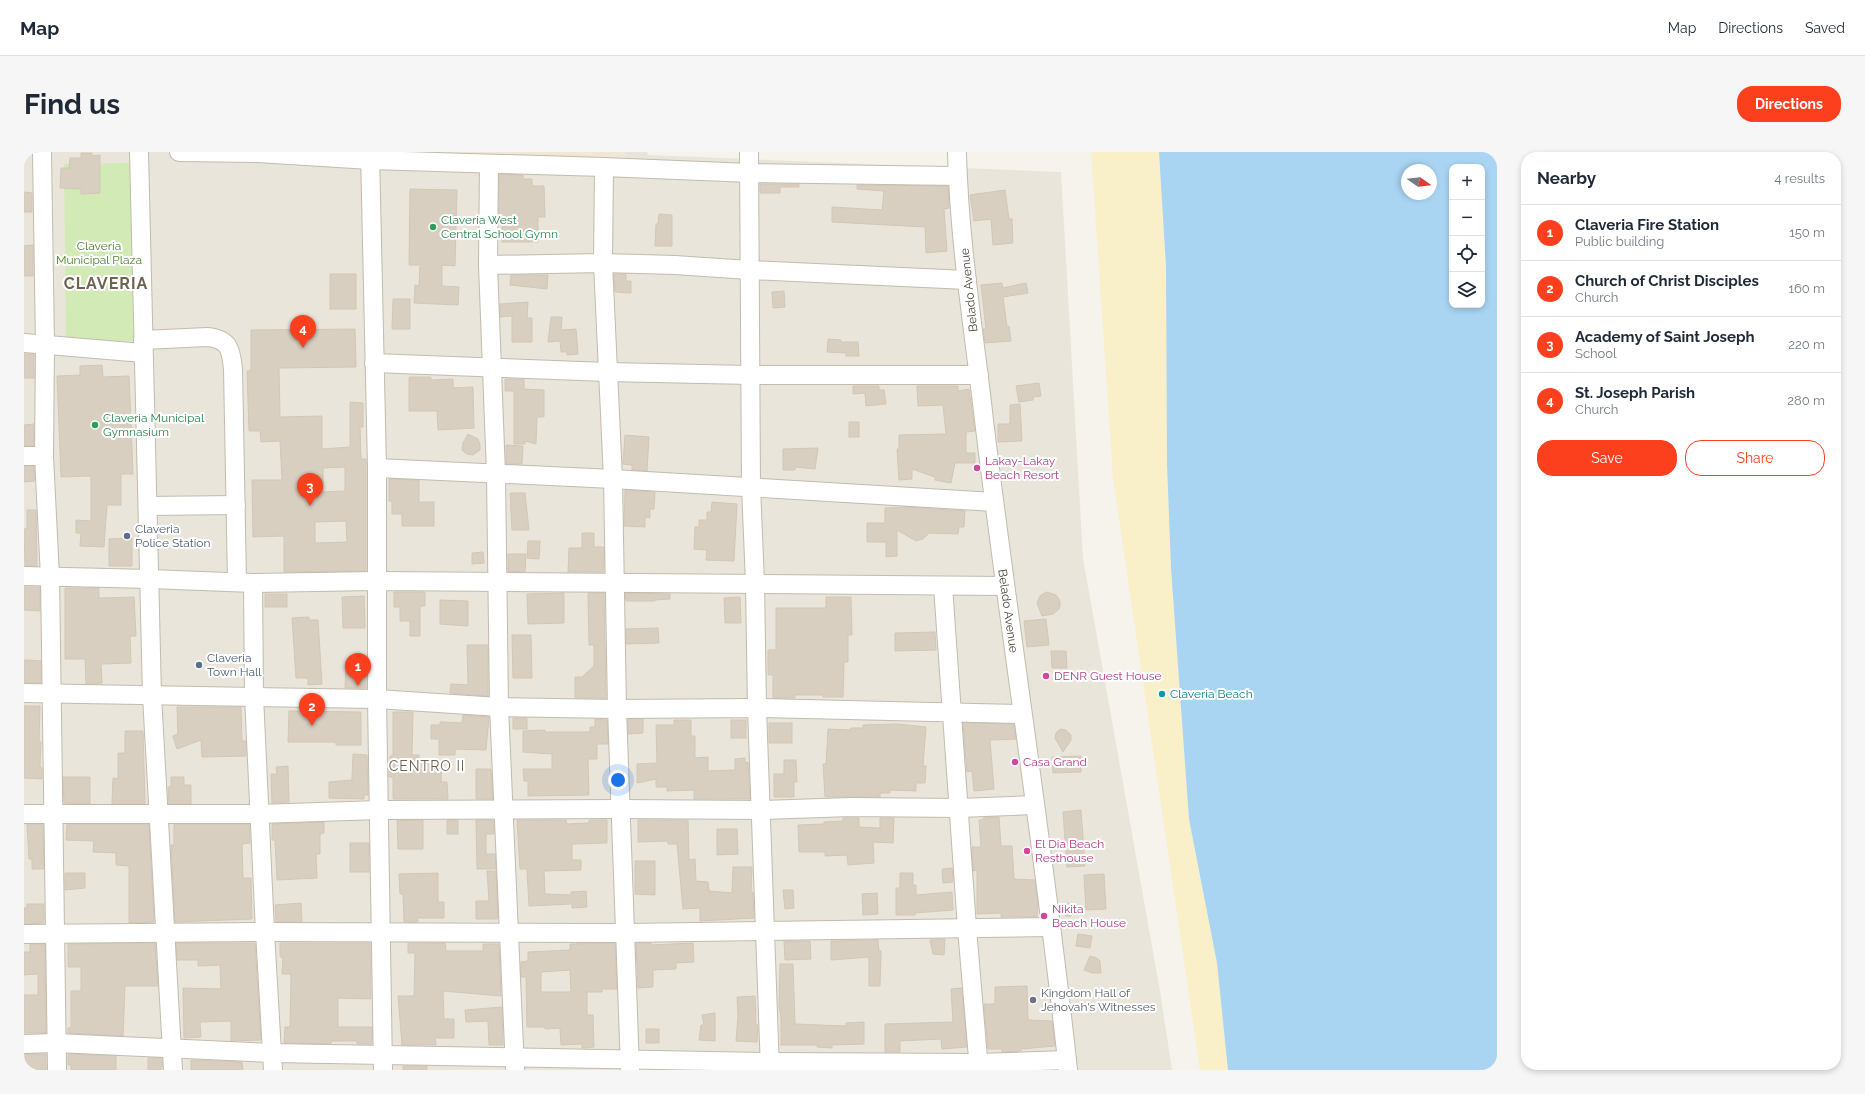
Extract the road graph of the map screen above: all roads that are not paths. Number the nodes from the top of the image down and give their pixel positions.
1 (42, 152) edge
2 (139, 152) edge
3 (179, 152) edge
4 (258, 152) edge
5 (749, 152) edge
6 (957, 152) edge
7 (370, 156) edge
8 (489, 164) junction
9 (604, 166) junction
10 (750, 173) junction
11 (957, 176) junction
12 (603, 263) junction
13 (488, 265) junction
14 (749, 270) junction
15 (967, 280) junction
16 (24, 343) edge
17 (45, 345) junction
18 (143, 347) junction
19 (374, 364) junction
20 (493, 368) junction
21 (607, 372) junction
22 (750, 375) junction
23 (979, 375) junction
24 (24, 456) edge
25 (44, 456) junction
26 (377, 468) junction
27 (496, 474) junction
28 (613, 479) junction
29 (750, 487) junction
30 (994, 502) junction
31 (236, 504) junction
32 (148, 506) junction
33 (24, 576) edge
34 (50, 577) junction
35 (150, 578) junction
36 (377, 581) junction
37 (245, 582) junction
38 (498, 582) junction
39 (614, 583) junction
40 (755, 583) junction
41 (943, 586) junction
42 (1004, 586) junction
43 (24, 693) edge
44 (52, 694) junction
45 (152, 696) junction
46 (254, 696) junction
47 (377, 699) junction
48 (499, 707) junction
49 (758, 708) junction
50 (617, 709) junction
51 (952, 712) junction
52 (1022, 714) junction
53 (1035, 805) junction
54 (620, 808) junction
55 (959, 808) junction
56 (379, 810) junction
57 (503, 810) junction
58 (762, 810) junction
59 (24, 814) edge
60 (53, 814) junction
61 (259, 814) junction
62 (158, 815) junction
63 (1050, 926) junction
64 (967, 928) junction
65 (765, 931) junction
66 (264, 932) junction
67 (165, 933) junction
68 (381, 933) junction
69 (625, 933) junction
70 (24, 934) edge
71 (55, 934) junction
72 (509, 934) junction
73 (56, 1043) junction
74 (24, 1044) edge
75 (171, 1049) junction
76 (273, 1062) edge
77 (382, 1062) edge
78 (515, 1063) edge
79 (629, 1064) edge
80 (1068, 1065) edge
81 (770, 1066) edge
82 (979, 1067) edge
83 (57, 1070) edge
84 (173, 1070) edge

1 - 17 street
2 - 18 street
3 - 4 street
4 - 7 street
5 - 10 street
6 - 11 street, Belado Avenue
7 - 8 street
7 - 19 street
8 - 9 street
8 - 13 street
9 - 10 street
9 - 12 street
10 - 11 street
10 - 14 street
11 - 15 street, Belado Avenue
12 - 13 street
12 - 14 street
12 - 21 street
13 - 20 street
14 - 15 street
14 - 22 street
15 - 23 street, Belado Avenue
16 - 17 street
17 - 18 street
17 - 25 street
18 - 31 street
18 - 32 street
19 - 20 street
19 - 26 street
20 - 21 street
20 - 27 street
21 - 22 street
21 - 28 street
22 - 23 street
22 - 29 street
23 - 30 street, Belado Avenue
24 - 25 street
25 - 34 street
26 - 27 street
26 - 36 street
27 - 28 street
27 - 38 street
28 - 29 street
28 - 39 street
29 - 30 street
29 - 40 street
30 - 42 street, Belado Avenue
31 - 32 street
31 - 37 street
32 - 35 street
33 - 34 street
34 - 35 street
34 - 44 street
35 - 37 street
35 - 45 street
36 - 37 street
36 - 38 street
36 - 47 street
37 - 46 street
38 - 39 street
38 - 48 street
39 - 40 street
39 - 50 street
40 - 41 street
40 - 49 street
41 - 42 street
41 - 51 street
42 - 52 street, Belado Avenue
43 - 44 street
44 - 45 street
44 - 60 street
45 - 46 street
45 - 62 street
46 - 47 street
46 - 61 street
47 - 48 street
47 - 56 street
48 - 50 street
48 - 57 street
49 - 50 street
49 - 51 street
49 - 58 street
50 - 54 street
51 - 52 street
51 - 55 street
52 - 53 street, Belado Avenue
53 - 55 street
53 - 63 street, Belado Avenue
54 - 57 street
54 - 58 street
54 - 69 street
55 - 58 street
55 - 64 street
56 - 57 street
56 - 61 street
56 - 68 street
57 - 72 street
58 - 65 street
59 - 60 street
60 - 62 street
60 - 71 street
61 - 62 street
61 - 66 street
62 - 67 street
63 - 64 street
63 - 80 street, Belado Avenue
64 - 65 street
64 - 82 street
65 - 69 street
65 - 81 street
66 - 67 street
66 - 68 street
66 - 76 street
67 - 71 street
67 - 75 street
68 - 72 street
68 - 77 street
69 - 72 street
69 - 79 street
70 - 71 street
71 - 73 street
72 - 78 street
73 - 74 street
73 - 75 street
73 - 83 street
75 - 76 street
75 - 84 street
76 - 77 street
77 - 78 street
78 - 79 street
79 - 81 street
80 - 82 street
81 - 82 street

